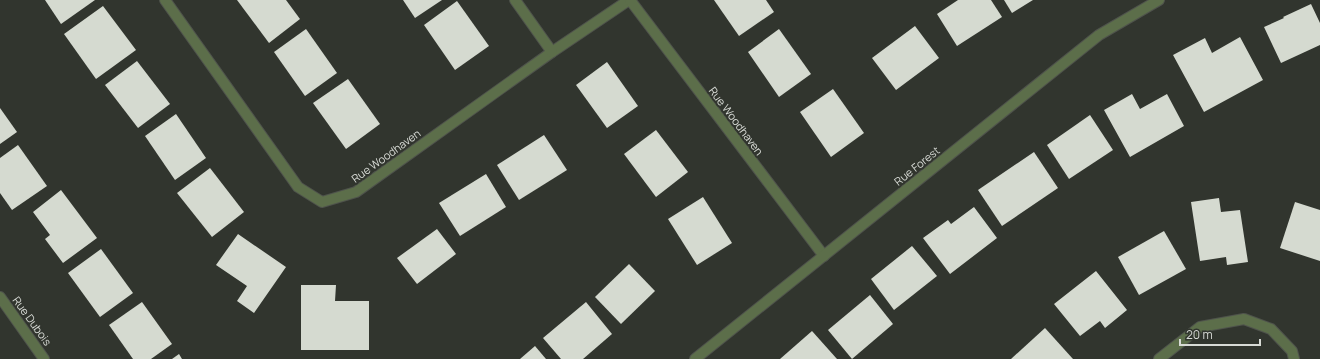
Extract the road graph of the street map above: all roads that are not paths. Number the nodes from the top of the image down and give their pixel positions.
1 (165, 0) edge
2 (515, 0) edge
3 (629, 0) edge
4 (1159, 0) edge
5 (552, 52) junction
6 (824, 256) junction
7 (0, 297) edge
8 (44, 359) edge
9 (696, 359) edge
10 (1159, 359) edge
11 (1294, 359) edge

1 - 5 street, Rue Woodhaven
2 - 5 street
3 - 5 street, Rue Woodhaven
3 - 6 street, Rue Woodhaven
4 - 6 street, Rue Forest
6 - 9 street, Rue Forest
7 - 8 street, Rue Dubois
10 - 11 street

